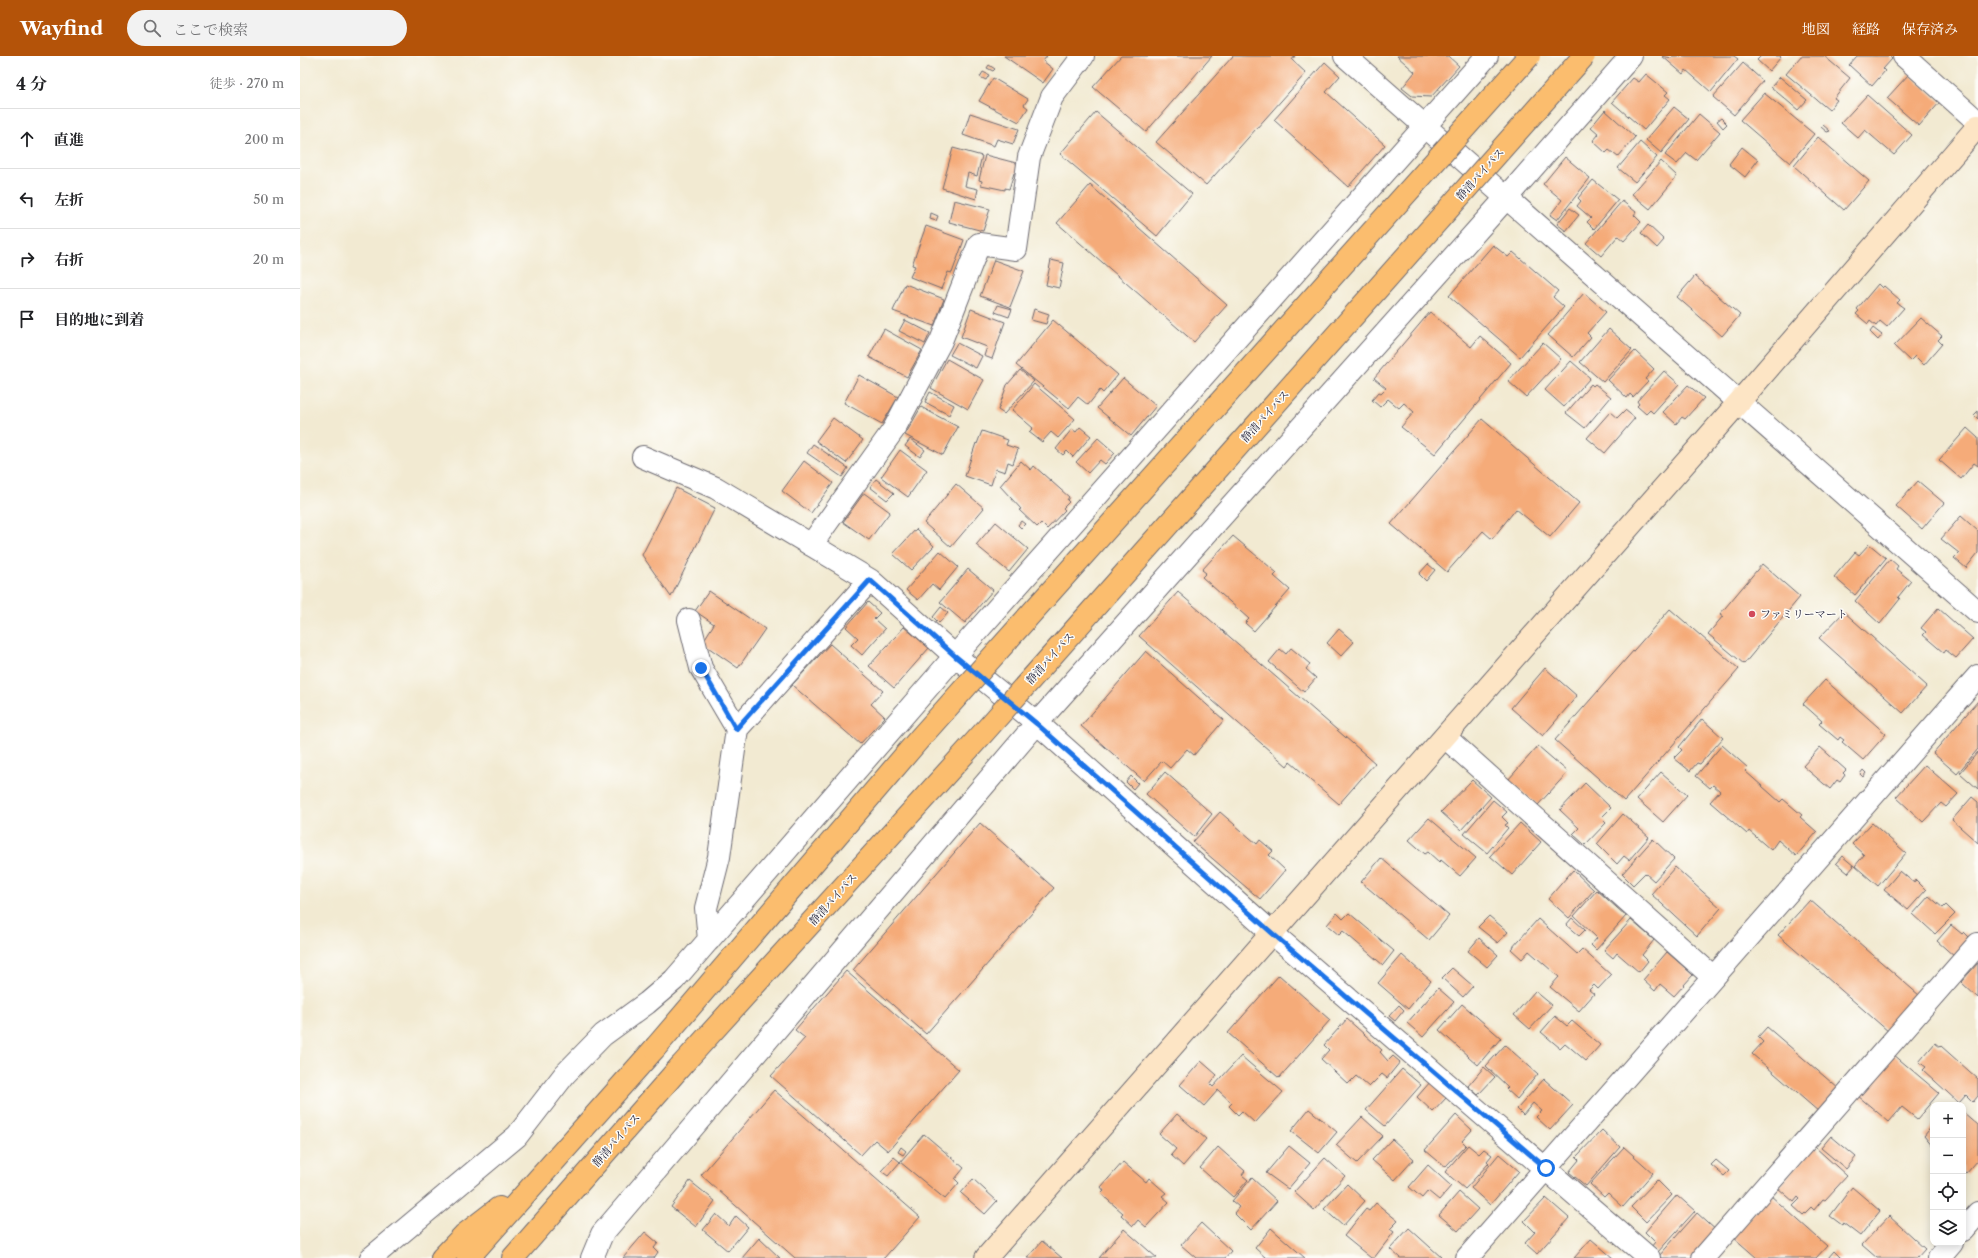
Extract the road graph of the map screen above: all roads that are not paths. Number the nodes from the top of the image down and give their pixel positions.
1 (1083, 56) edge
2 (1345, 56) edge
3 (1487, 56) edge
4 (1529, 56) edge
5 (1584, 56) edge
6 (1631, 56) edge
7 (1904, 56) edge
8 (1978, 122) edge
9 (1424, 126) junction
10 (1978, 126) edge
11 (1507, 198) junction
12 (1739, 402) junction
13 (643, 457) dead end
14 (811, 545) junction
15 (870, 580) junction
16 (1978, 612) edge
17 (689, 620) dead end
18 (955, 656) junction
19 (1978, 676) edge
20 (1037, 724) junction
21 (736, 729) junction
22 (1445, 737) junction
23 (1272, 933) junction
24 (710, 940) junction
25 (1978, 944) edge
26 (1713, 977) junction
27 (680, 1067) junction
28 (1546, 1168) junction
29 (542, 1175) junction
30 (1978, 1213) edge
31 (1966, 1227) edge
32 (1949, 1246) edge
33 (371, 1258) edge
34 (442, 1258) edge
35 (468, 1258) edge
36 (513, 1258) edge
37 (528, 1258) edge
38 (592, 1258) edge
39 (986, 1258) edge
40 (1467, 1258) edge
41 (1649, 1258) edge
42 (1703, 1258) edge
43 (1939, 1258) edge

1 - 14 street
2 - 9 street
3 - 9 street
4 - 29 highway, bridge
5 - 27 highway, 静清バイパス, bridge
6 - 11 street
7 - 8 street
9 - 11 street
9 - 18 street
10 - 12 street
11 - 12 street
11 - 20 street
12 - 16 street
12 - 22 street
13 - 14 street
14 - 15 street
15 - 18 street
15 - 21 street
17 - 21 street
18 - 20 street
18 - 24 street
19 - 26 street
20 - 23 street
20 - 38 street
21 - 24 street
22 - 23 street
22 - 26 street
23 - 28 street
23 - 39 street
24 - 33 street
25 - 42 street
26 - 28 street
27 - 36 highway, 静清バイパス
27 - 37 highway
28 - 40 street
28 - 41 street
29 - 34 highway
29 - 35 highway
30 - 31 street
32 - 43 street

